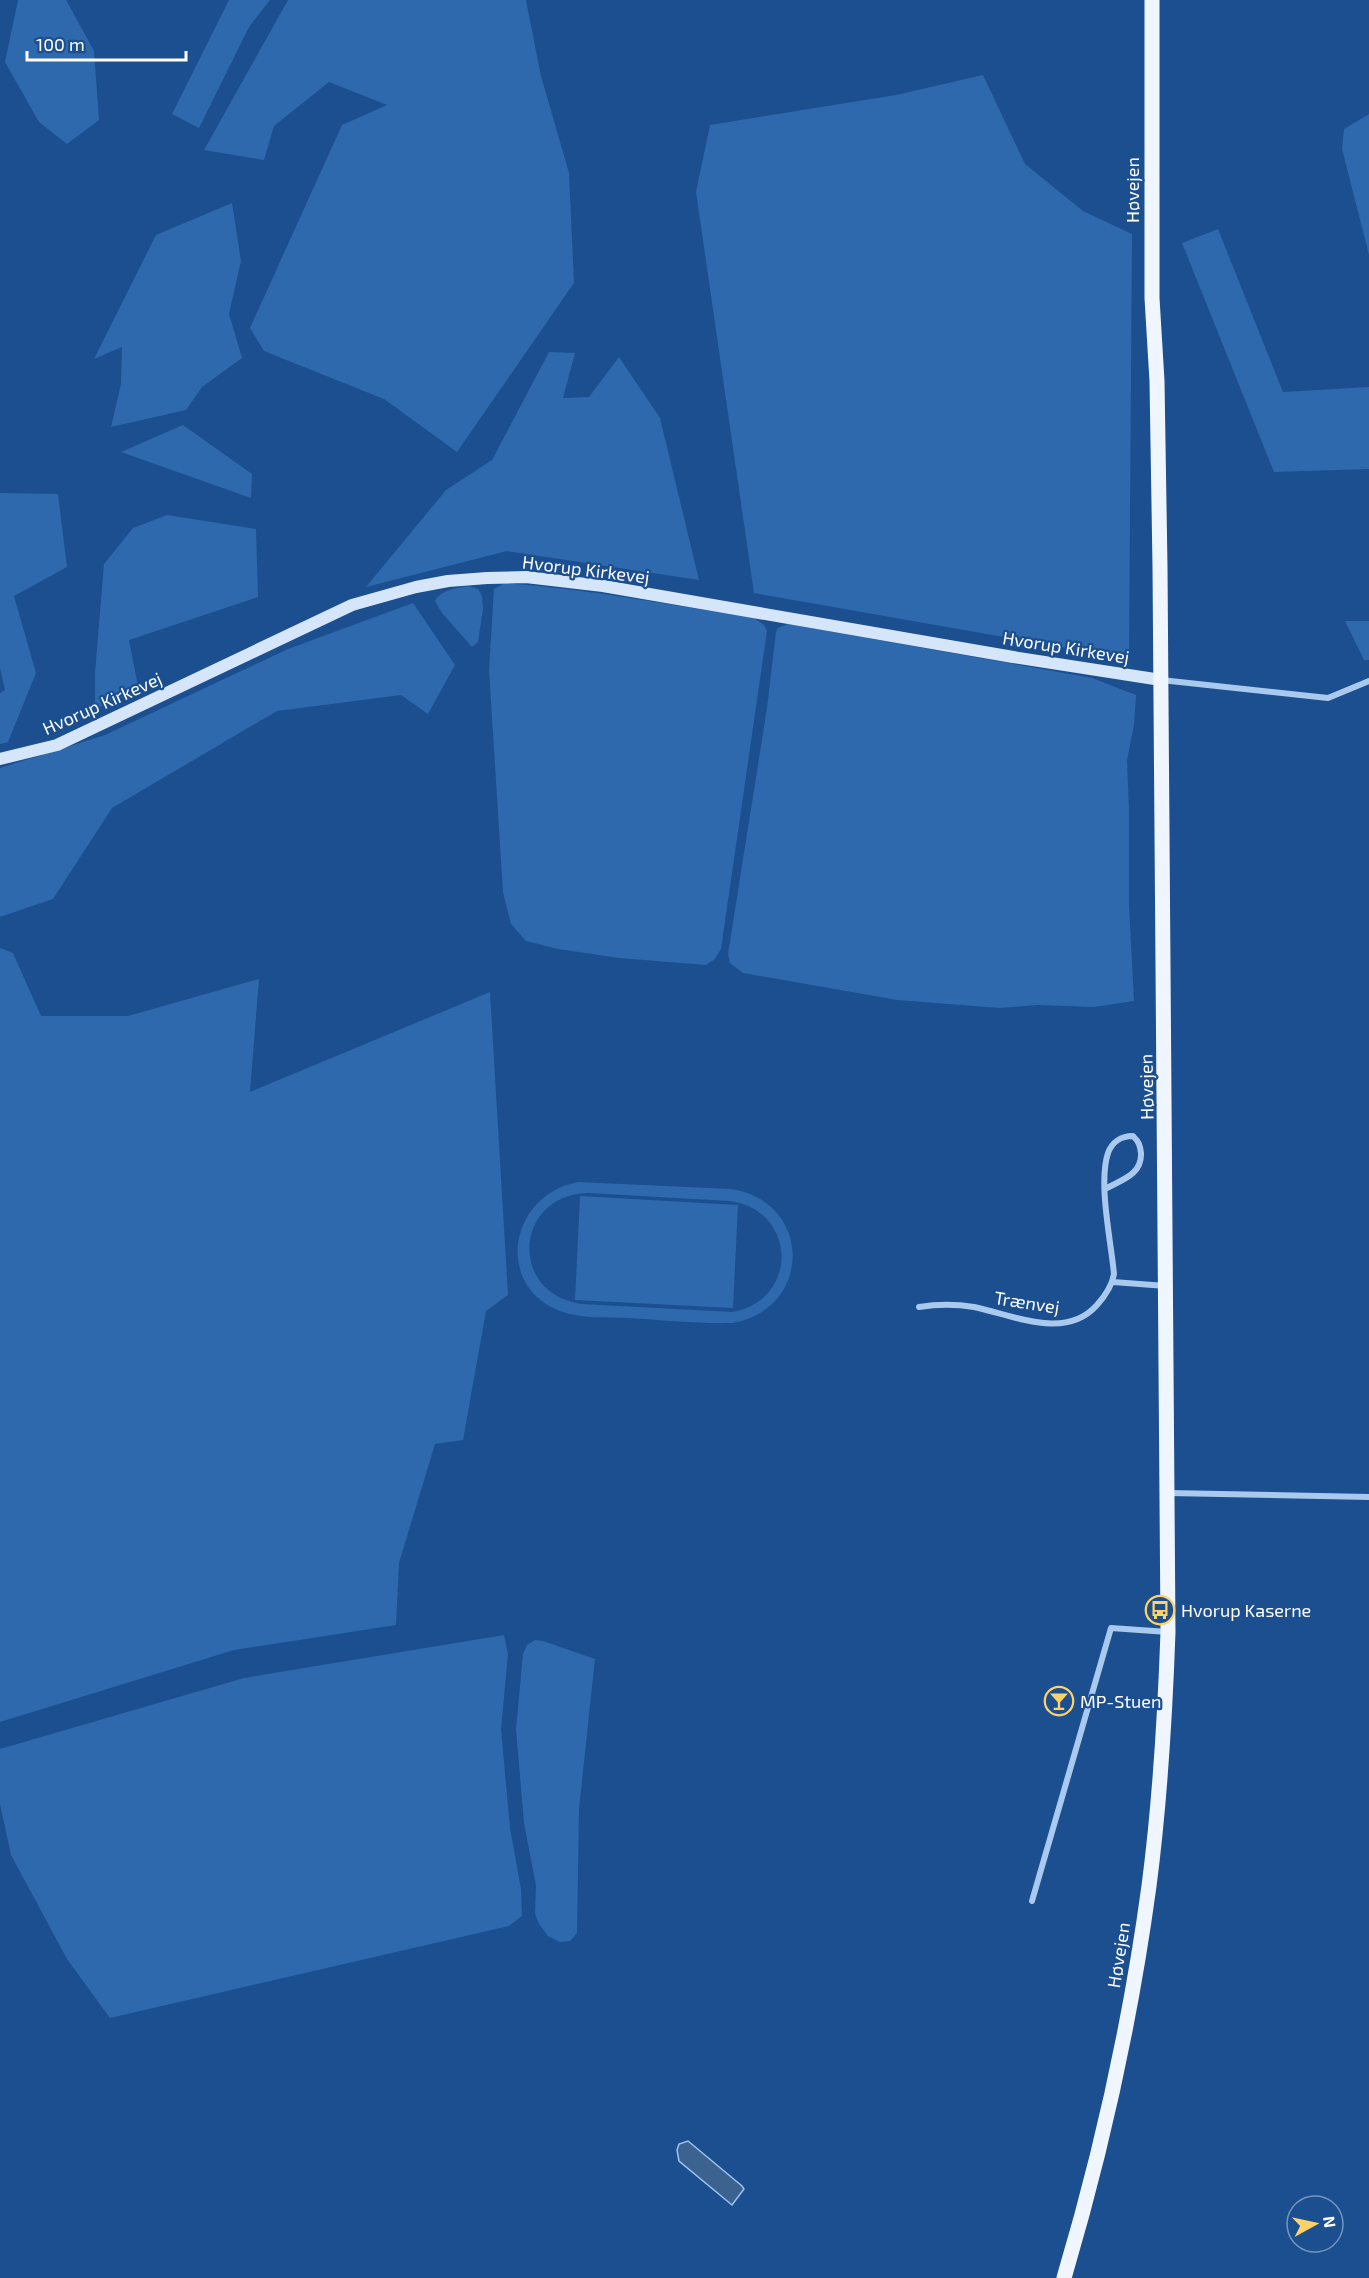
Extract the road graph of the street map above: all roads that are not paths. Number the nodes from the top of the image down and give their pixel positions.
1 (1152, 0) edge
2 (1162, 0) edge
3 (1157, 381) junction
4 (1161, 680) junction
5 (1369, 681) edge
6 (0, 759) edge
7 (1105, 1189) junction
8 (1113, 1282) junction
9 (1167, 1286) junction
10 (919, 1307) dead end
11 (1168, 1493) junction
12 (1369, 1497) edge
13 (1168, 1632) junction
14 (1032, 1901) dead end
15 (1064, 2278) edge

1 - 3 main road, Høvejen
2 - 3 main road, Høvejen
3 - 4 main road, Høvejen
4 - 5 street
4 - 6 street, Hvorup Kirkevej
4 - 9 main road, Høvejen
7 - 7 street
7 - 8 street
8 - 9 street
8 - 10 street, Trænvej
9 - 11 main road, Høvejen
11 - 12 street
11 - 13 main road, Høvejen
13 - 14 street
13 - 15 main road, Høvejen

